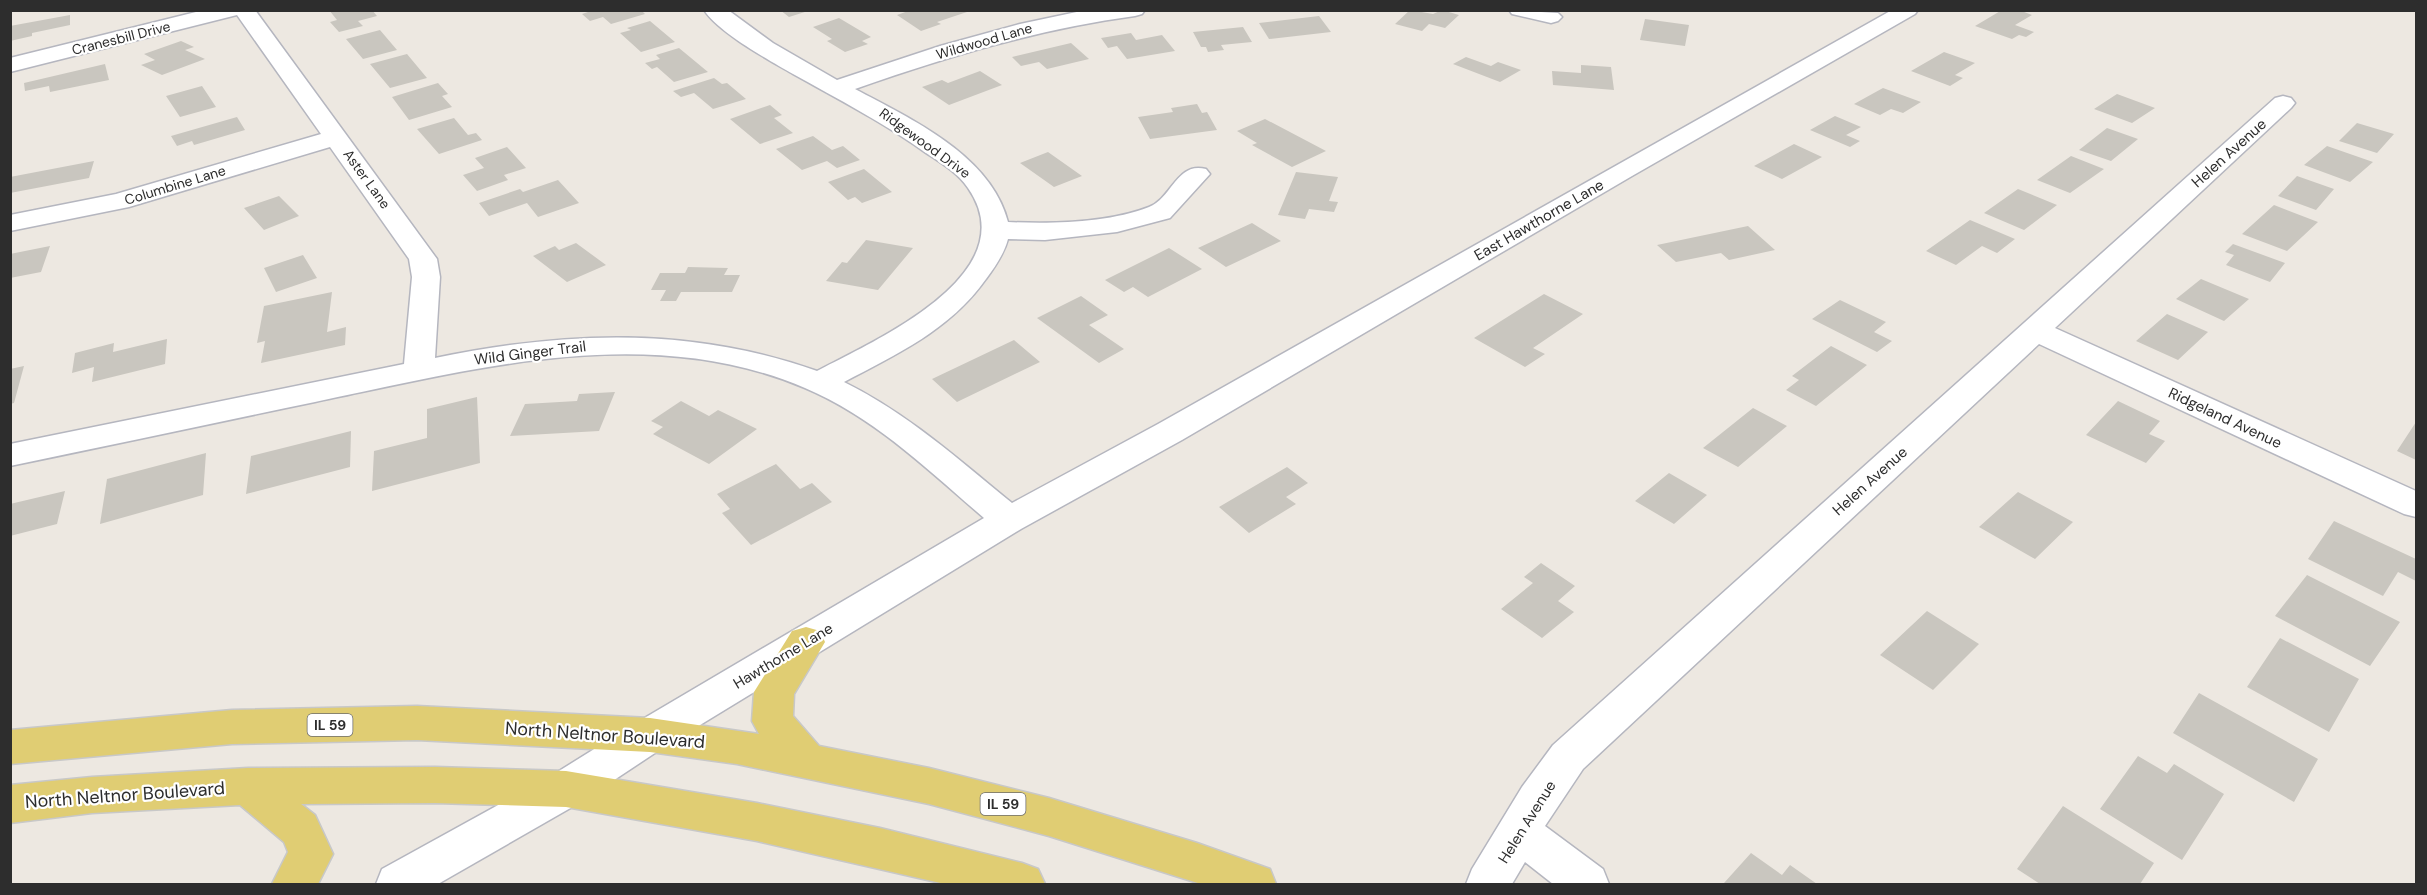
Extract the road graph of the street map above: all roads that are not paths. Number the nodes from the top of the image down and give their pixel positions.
1 (232, 10) edge
2 (244, 10) edge
3 (714, 10) edge
4 (1135, 10) edge
5 (1519, 10) edge
6 (1908, 10) edge
7 (1551, 17) dead end
8 (10, 64) edge
9 (838, 87) junction
10 (2283, 103) dead end
11 (336, 137) junction
12 (1197, 174) dead end
13 (10, 223) edge
14 (996, 230) junction
15 (2034, 330) junction
16 (419, 370) junction
17 (820, 382) junction
18 (1170, 432) joint
19 (10, 455) edge
20 (2416, 505) edge
21 (1009, 520) junction
22 (806, 642) junction
23 (650, 735) junction
24 (10, 747) edge
25 (806, 759) junction
26 (248, 786) junction
27 (566, 789) junction
28 (10, 804) edge
29 (1520, 832) junction
30 (294, 885) edge
31 (398, 885) edge
32 (1022, 885) edge
33 (1254, 885) edge
34 (1488, 885) edge
35 (1587, 885) edge

1 - 8 street, Cranesbill Drive
2 - 11 street, Aster Lane
3 - 9 street, Ridgewood Drive
4 - 9 street, Wildwood Lane
5 - 7 street
6 - 18 street, East Hawthorne Lane
9 - 14 street, Ridgewood Drive
10 - 15 street, Helen Avenue
11 - 13 street, Columbine Lane
11 - 16 street, Aster Lane
12 - 14 street
14 - 17 street
15 - 20 street, Ridgeland Avenue
15 - 29 street, Helen Avenue
16 - 17 street, Wild Ginger Trail
16 - 19 street, Wild Ginger Trail
17 - 21 street, Wild Ginger Trail
18 - 21 street, Hawthorne Lane
21 - 22 street, Hawthorne Lane
22 - 23 street, Hawthorne Lane
22 - 25 main road
23 - 24 main road, North Neltnor Boulevard / IL 59
23 - 25 main road, North Neltnor Boulevard / IL 59
23 - 27 street, Hawthorne Lane
25 - 33 main road, North Neltnor Boulevard / IL 59
26 - 27 main road, North Neltnor Boulevard
26 - 28 main road, North Neltnor Boulevard
26 - 30 main road
27 - 31 street, Hawthorne Lane
27 - 32 main road, North Neltnor Boulevard
29 - 34 street, Helen Avenue
29 - 35 street

